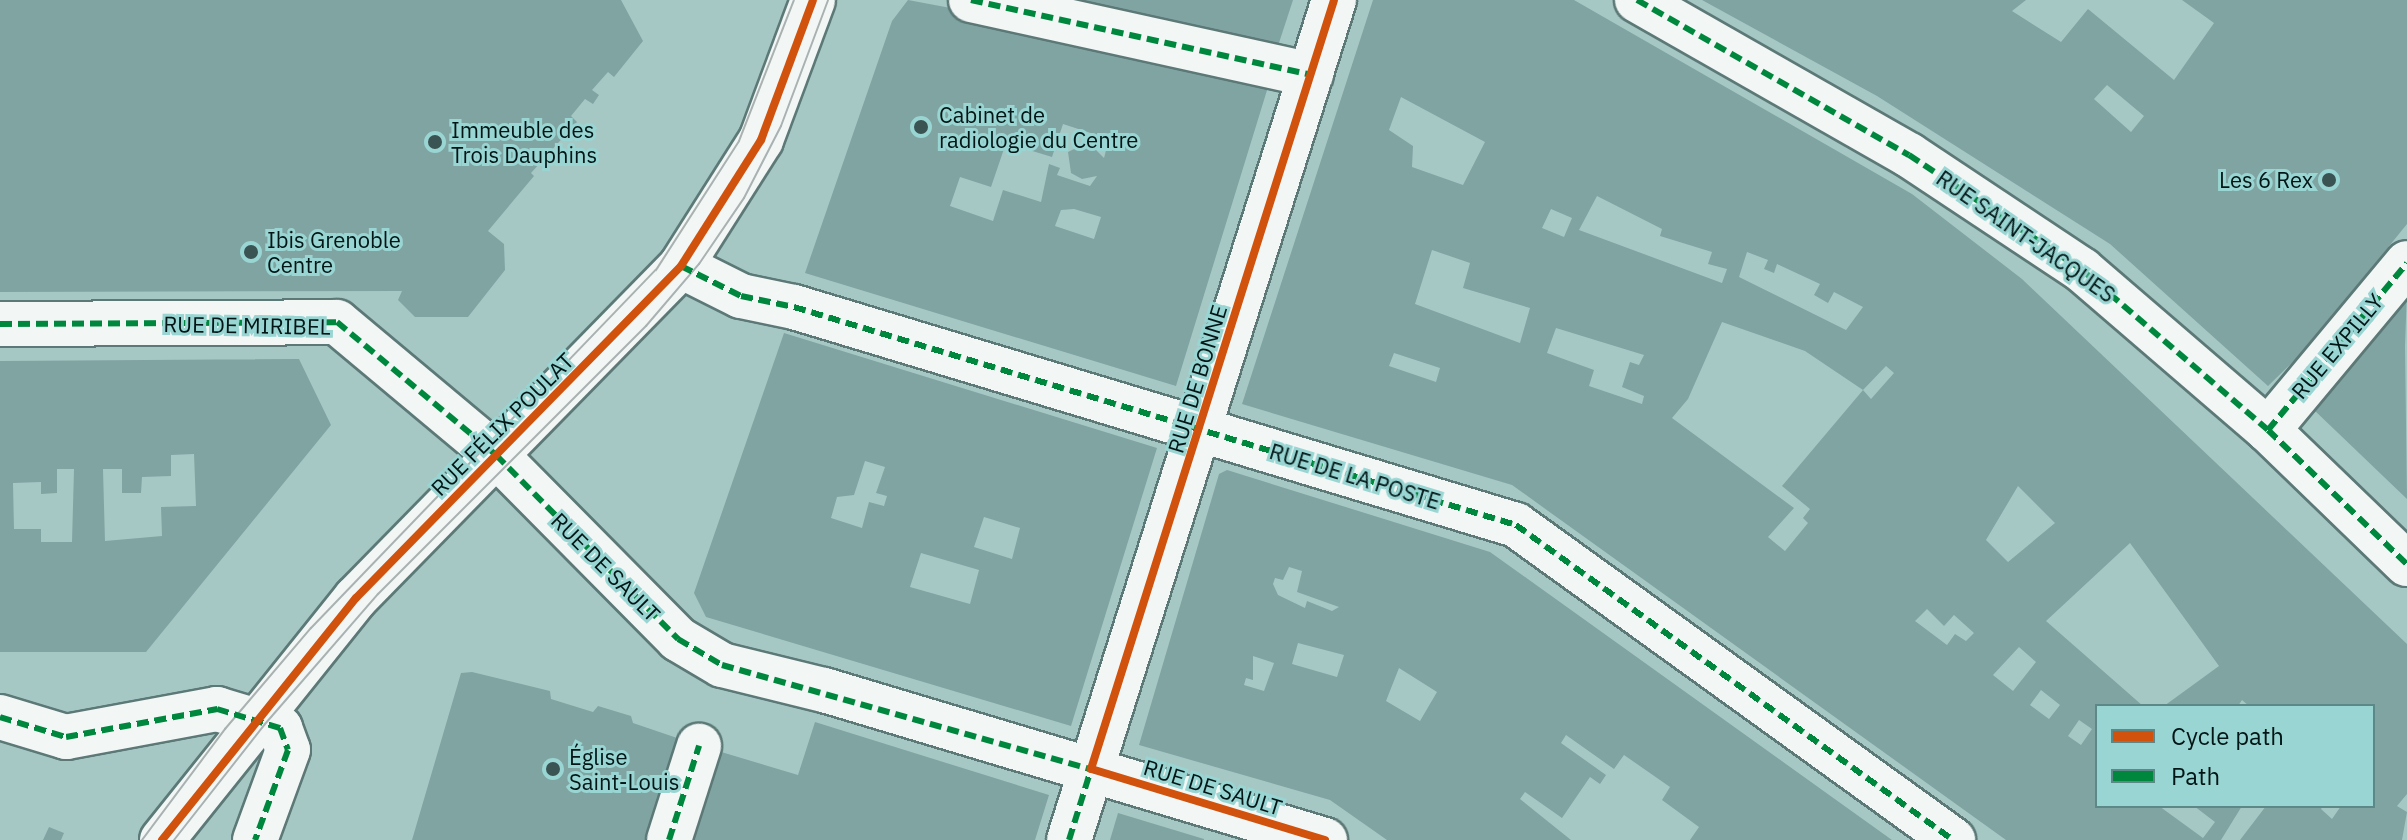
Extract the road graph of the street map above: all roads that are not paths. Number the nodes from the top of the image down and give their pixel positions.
1 (813, 0) edge
2 (971, 0) edge
3 (1334, 0) edge
4 (1637, 0) edge
5 (1311, 75) junction
6 (2407, 263) edge
7 (681, 266) junction
8 (0, 324) edge
9 (1200, 429) junction
10 (2268, 430) junction
11 (496, 455) junction
12 (2407, 564) edge
13 (0, 717) edge
14 (253, 720) junction
15 (699, 746) dead end
16 (1091, 769) junction
17 (162, 840) edge
18 (255, 840) edge
19 (669, 840) edge
20 (1069, 840) edge
21 (1325, 840) edge
22 (1953, 840) edge

1 - 7 street, RUE FÉLIX POULAT
2 - 5 street
3 - 5 street, RUE DE BONNE
4 - 10 street, RUE SAINT-JACQUES
5 - 9 street, RUE DE BONNE
6 - 10 street, RUE EXPILLY
7 - 9 street, RUE DE LA POSTE
7 - 11 street, RUE FÉLIX POULAT
8 - 11 street, RUE DE MIRIBEL
9 - 16 street, RUE DE BONNE
9 - 22 street, RUE DE LA POSTE
10 - 12 street, RUE SAINT-JACQUES
11 - 14 street, RUE FÉLIX POULAT
11 - 16 street, RUE DE SAULT
13 - 14 street
14 - 17 street, RUE FÉLIX POULAT
14 - 18 street
15 - 19 street
16 - 20 street, RUE DE BONNE
16 - 21 street, RUE DE SAULT

